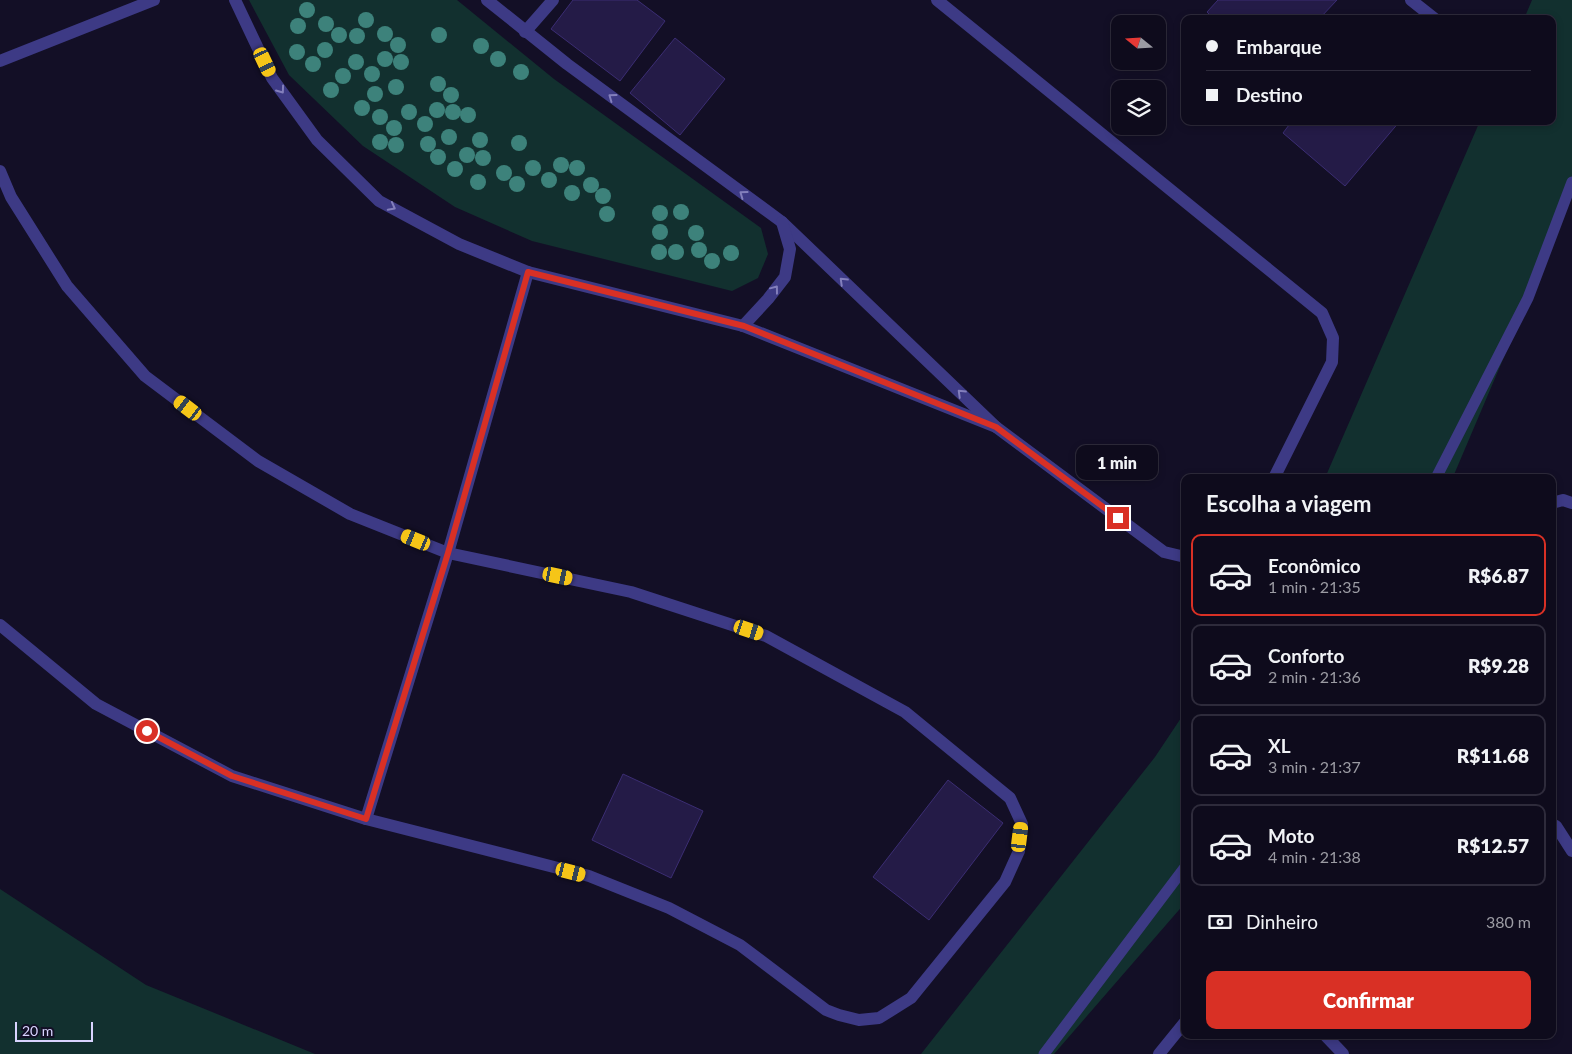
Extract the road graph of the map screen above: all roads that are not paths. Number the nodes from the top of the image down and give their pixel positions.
1 (154, 0) edge
2 (235, 0) edge
3 (487, 0) edge
4 (553, 0) edge
5 (937, 0) edge
6 (1411, 0) edge
7 (1431, 15) edge
8 (526, 32) junction
9 (0, 61) edge
10 (0, 171) edge
11 (1572, 182) edge
12 (782, 222) junction
13 (528, 272) junction
14 (744, 326) junction
15 (996, 427) junction
16 (1276, 474) edge
17 (1438, 474) edge
18 (1556, 502) edge
19 (1572, 504) edge
20 (448, 553) junction
21 (1181, 556) edge
22 (0, 625) edge
23 (366, 819) junction
24 (1556, 826) edge
25 (1556, 828) edge
26 (1572, 831) edge
27 (1572, 851) edge
28 (1181, 872) edge
29 (1181, 1027) edge
30 (1329, 1039) edge
31 (1044, 1054) edge
32 (1159, 1054) edge
33 (1343, 1054) edge

1 - 9 street
2 -> 13 street
3 - 8 street
4 - 8 street
5 - 16 street
6 - 7 street
12 -> 8 street
10 - 20 street
11 - 17 lane
14 -> 12 street
15 -> 12 street
13 - 14 street
13 - 20 street
14 - 15 street
15 - 21 street
18 - 19 street
20 - 23 street
20 - 23 street
22 - 23 street
24 - 26 street
25 - 27 street
28 - 31 lane
29 - 32 street
30 - 33 street

